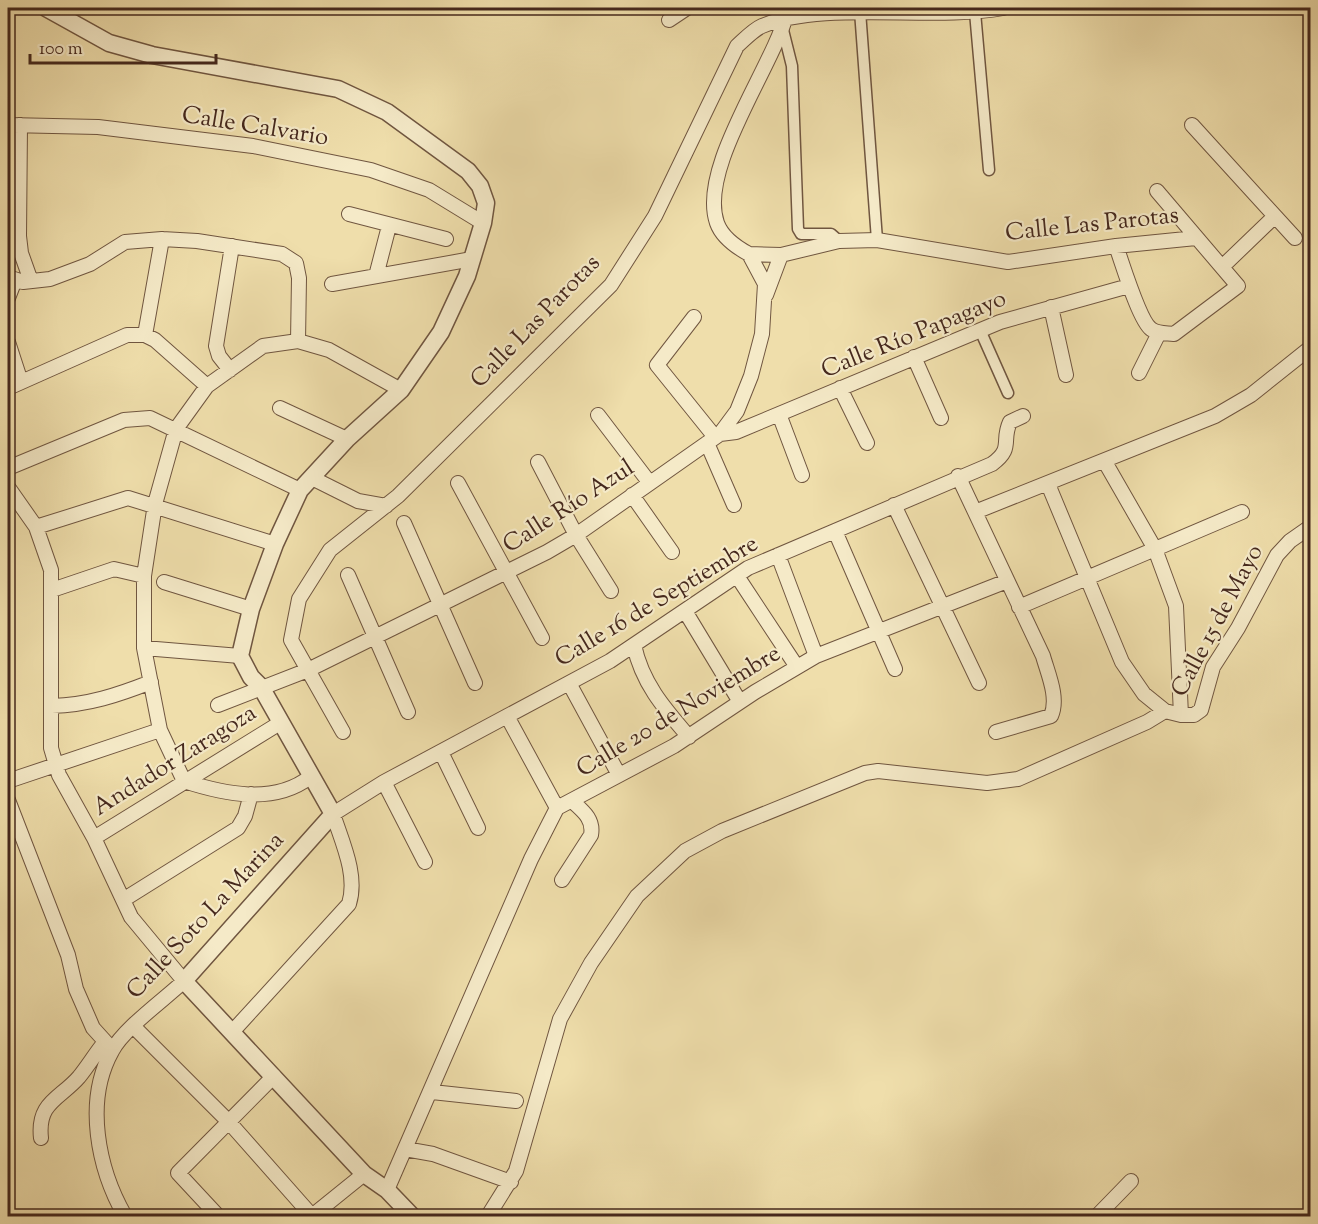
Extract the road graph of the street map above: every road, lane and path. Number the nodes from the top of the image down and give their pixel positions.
1 (46, 8) edge
2 (687, 8) edge
3 (1003, 8) edge
4 (860, 9) edge
5 (975, 12) junction
6 (68, 14) edge
7 (785, 17) edge
8 (669, 21) dead end
9 (14, 125) edge
10 (1192, 125) dead end
11 (989, 170) dead end
12 (1157, 191) dead end
13 (349, 214) dead end
14 (1275, 216) junction
15 (483, 223) junction
16 (389, 226) junction
17 (1294, 237) dead end
18 (1196, 238) junction
19 (162, 239) junction
20 (446, 239) dead end
21 (877, 240) junction
22 (839, 241) junction
23 (232, 246) junction
24 (1116, 246) junction
25 (748, 255) junction
26 (781, 255) junction
27 (472, 259) junction
28 (1222, 267) junction
29 (376, 276) junction
30 (11, 278) edge
31 (32, 281) junction
32 (332, 284) dead end
33 (1130, 286) junction
34 (766, 296) junction
35 (8, 298) edge
36 (1051, 307) junction
37 (694, 317) dead end
38 (980, 330) junction
39 (1159, 333) junction
40 (145, 335) junction
41 (298, 341) junction
42 (8, 342) edge
43 (1311, 348) edge
44 (914, 357) junction
45 (230, 370) junction
46 (1139, 373) dead end
47 (1066, 375) dead end
48 (21, 382) junction
49 (207, 386) junction
50 (8, 388) edge
51 (840, 388) junction
52 (401, 390) junction
53 (1008, 393) dead end
54 (280, 408) dead end
55 (779, 414) junction
56 (598, 415) dead end
57 (1023, 416) dead end
58 (941, 418) dead end
59 (176, 429) junction
60 (714, 438) junction
61 (347, 439) junction
62 (867, 443) dead end
63 (538, 462) dead end
64 (1105, 462) junction
65 (8, 468) edge
66 (802, 475) dead end
67 (958, 476) junction
68 (649, 482) junction
69 (458, 483) dead end
70 (306, 484) junction
71 (1048, 484) junction
72 (8, 487) edge
73 (632, 495) junction
74 (155, 504) junction
75 (734, 505) dead end
76 (894, 505) junction
77 (386, 506) junction
78 (975, 512) junction
79 (1242, 512) dead end
80 (404, 523) dead end
81 (36, 527) junction
82 (1311, 527) edge
83 (835, 531) junction
84 (576, 535) junction
85 (275, 544) junction
86 (1155, 549) junction
87 (672, 552) dead end
88 (778, 555) junction
89 (507, 574) junction
90 (348, 575) dead end
91 (144, 576) junction
92 (737, 576) junction
93 (1087, 578) junction
94 (1007, 581) junction
95 (164, 582) dead end
96 (52, 590) junction
97 (611, 591) dead end
98 (440, 605) junction
99 (942, 606) junction
100 (1019, 607) junction
101 (251, 609) junction
102 (685, 611) junction
103 (879, 630) junction
104 (374, 637) junction
105 (542, 638) dead end
106 (634, 645) junction
107 (144, 648) junction
108 (240, 656) junction
109 (816, 656) junction
110 (797, 667) junction
111 (895, 669) dead end
112 (308, 670) junction
113 (151, 682) junction
114 (475, 683) dead end
115 (569, 683) junction
116 (979, 683) dead end
117 (261, 687) junction
118 (740, 702) junction
119 (218, 705) dead end
120 (52, 706) junction
121 (1165, 711) junction
122 (408, 712) dead end
123 (1181, 715) junction
124 (507, 717) junction
125 (280, 723) junction
126 (160, 730) junction
127 (343, 732) dead end
128 (996, 732) dead end
129 (688, 736) junction
130 (441, 752) junction
131 (54, 764) junction
132 (619, 775) junction
133 (310, 777) junction
134 (8, 781) edge
135 (184, 781) junction
136 (384, 782) junction
137 (250, 794) junction
138 (8, 800) edge
139 (572, 801) junction
140 (557, 808) junction
141 (333, 814) junction
142 (478, 828) dead end
143 (94, 838) junction
144 (425, 862) dead end
145 (562, 880) dead end
146 (123, 900) junction
147 (184, 981) junction
148 (134, 1027) junction
149 (233, 1031) junction
150 (108, 1046) junction
151 (274, 1076) junction
152 (432, 1092) junction
153 (516, 1101) dead end
154 (228, 1121) junction
155 (41, 1138) dead end
156 (405, 1149) junction
157 (364, 1174) junction
158 (1131, 1181) dead end
159 (511, 1182) junction
160 (387, 1190) junction
161 (125, 1216) edge
162 (218, 1216) edge
163 (312, 1216) edge
164 (412, 1216) edge
165 (488, 1216) edge
166 (1097, 1216) edge

1 - 6 street
2 - 8 street
3 - 5 street, Calle Las Parotas
4 - 5 street, Calle Las Parotas
4 - 7 street, Calle Las Parotas
4 - 21 street
5 - 11 street
6 - 15 street
7 - 22 street
7 - 25 street, Calle Río Azul
7 - 77 street, Calle Las Parotas
9 - 15 street, Calle Calvario
9 - 31 street
10 - 14 street
12 - 18 street
13 - 16 street
14 - 17 street
14 - 28 street
15 - 27 street
16 - 20 street
16 - 29 street
18 - 24 street, Calle Las Parotas
18 - 28 street
19 - 23 street
19 - 31 street
19 - 40 street
21 - 22 street, Calle Las Parotas
21 - 24 street, Calle Las Parotas
22 - 26 street, Calle Las Parotas
23 - 41 street
23 - 45 street
24 - 33 street
25 - 26 street, Calle Las Parotas
25 - 34 street, Calle Río Azul
26 - 34 street
27 - 29 street
27 - 52 street
28 - 39 street
29 - 32 street
30 - 31 street
30 - 35 street
33 - 36 street, Calle Río Papagayo
33 - 39 street
34 - 60 street, Calle Río Azul
36 - 38 street, Calle Río Papagayo
36 - 47 street
37 - 60 street
38 - 44 street, Calle Río Papagayo
38 - 53 street
39 - 46 street
40 - 48 street
40 - 49 street
41 - 45 street
41 - 52 street
42 - 48 street
43 - 64 street
44 - 51 street, Calle Río Papagayo
44 - 58 street
45 - 49 street
48 - 50 street
49 - 59 street
51 - 55 street, Calle Río Papagayo
51 - 62 street
52 - 61 street
54 - 61 street
55 - 60 street, Calle Río Papagayo
55 - 66 street
56 - 68 street
57 - 67 street, Calle 16 de Septiembre
59 - 65 street
59 - 70 street
59 - 74 street
60 - 68 street, Calle Río Azul
60 - 75 street
61 - 70 street
63 - 84 street
64 - 71 street
64 - 86 street
67 - 76 street, Calle 16 de Septiembre
67 - 78 street
68 - 73 street, Calle Río Azul
69 - 89 street
70 - 77 street
70 - 85 street
71 - 78 street
71 - 93 street, Calle 15 de Mayo
72 - 81 street
73 - 84 street, Calle Río Azul
73 - 87 street
74 - 81 street
74 - 85 street
74 - 91 street
76 - 83 street, Calle 16 de Septiembre
76 - 99 street
77 - 112 street, Calle Las Parotas
78 - 94 street
79 - 86 street
80 - 98 street
81 - 96 street
82 - 123 street, Calle 15 de Mayo
83 - 88 street, Calle 16 de Septiembre
83 - 103 street
84 - 89 street, Calle Río Azul
84 - 97 street
85 - 101 street
86 - 93 street
86 - 123 street
88 - 92 street, Calle 16 de Septiembre
88 - 109 street
89 - 98 street, Calle Río Azul
89 - 105 street
90 - 104 street
91 - 96 street
91 - 107 street
92 - 102 street, Calle 16 de Septiembre
92 - 110 street
93 - 100 street
93 - 121 street, Calle 15 de Mayo
94 - 99 street, Calle 20 de Noviembre
94 - 100 street
95 - 101 street
96 - 120 street
98 - 104 street, Calle Río Azul
98 - 114 street
99 - 103 street, Calle 20 de Noviembre
99 - 116 street
100 - 128 street
101 - 108 street
102 - 106 street, Calle 16 de Septiembre
102 - 118 street
103 - 109 street, Calle 20 de Noviembre
103 - 111 street
104 - 112 street, Calle Río Azul
104 - 122 street
106 - 115 street, Calle 16 de Septiembre
106 - 129 street
107 - 108 street
107 - 113 street
108 - 117 street
109 - 110 street, Calle 20 de Noviembre
110 - 118 street, Calle 20 de Noviembre
112 - 117 street, Calle Río Azul
112 - 127 street, Calle Las Parotas
113 - 120 street
113 - 126 street
115 - 124 street, Calle 16 de Septiembre
115 - 132 street
117 - 119 street, Calle Río Azul
117 - 125 street
118 - 129 street, Calle 20 de Noviembre
120 - 131 street
121 - 123 street, Calle 15 de Mayo
121 - 159 street
124 - 130 street, Calle 16 de Septiembre
124 - 140 street
125 - 133 street
125 - 135 street, Andador Zaragoza
126 - 131 street
126 - 135 street
129 - 132 street, Calle 20 de Noviembre
130 - 136 street, Calle 16 de Septiembre
130 - 142 street
131 - 134 street
131 - 143 street
132 - 139 street, Calle 20 de Noviembre
133 - 137 street
133 - 141 street
135 - 137 street
135 - 143 street, Andador Zaragoza
136 - 141 street, Calle 16 de Septiembre
136 - 144 street
137 - 146 street
138 - 150 street
139 - 140 street, Calle 20 de Noviembre
139 - 145 street
140 - 152 street
141 - 147 street, Calle Soto La Marina
141 - 149 street
143 - 146 street
146 - 147 street
147 - 148 street, Calle Soto La Marina
147 - 149 street
148 - 150 street, Calle Soto La Marina
148 - 154 street
149 - 151 street
150 - 155 street
150 - 161 street
151 - 154 street
151 - 157 street
152 - 153 street
152 - 156 street
154 - 162 street
154 - 163 street
156 - 159 street
156 - 160 street
157 - 160 street
157 - 163 street
158 - 166 street
159 - 165 street
160 - 164 street

